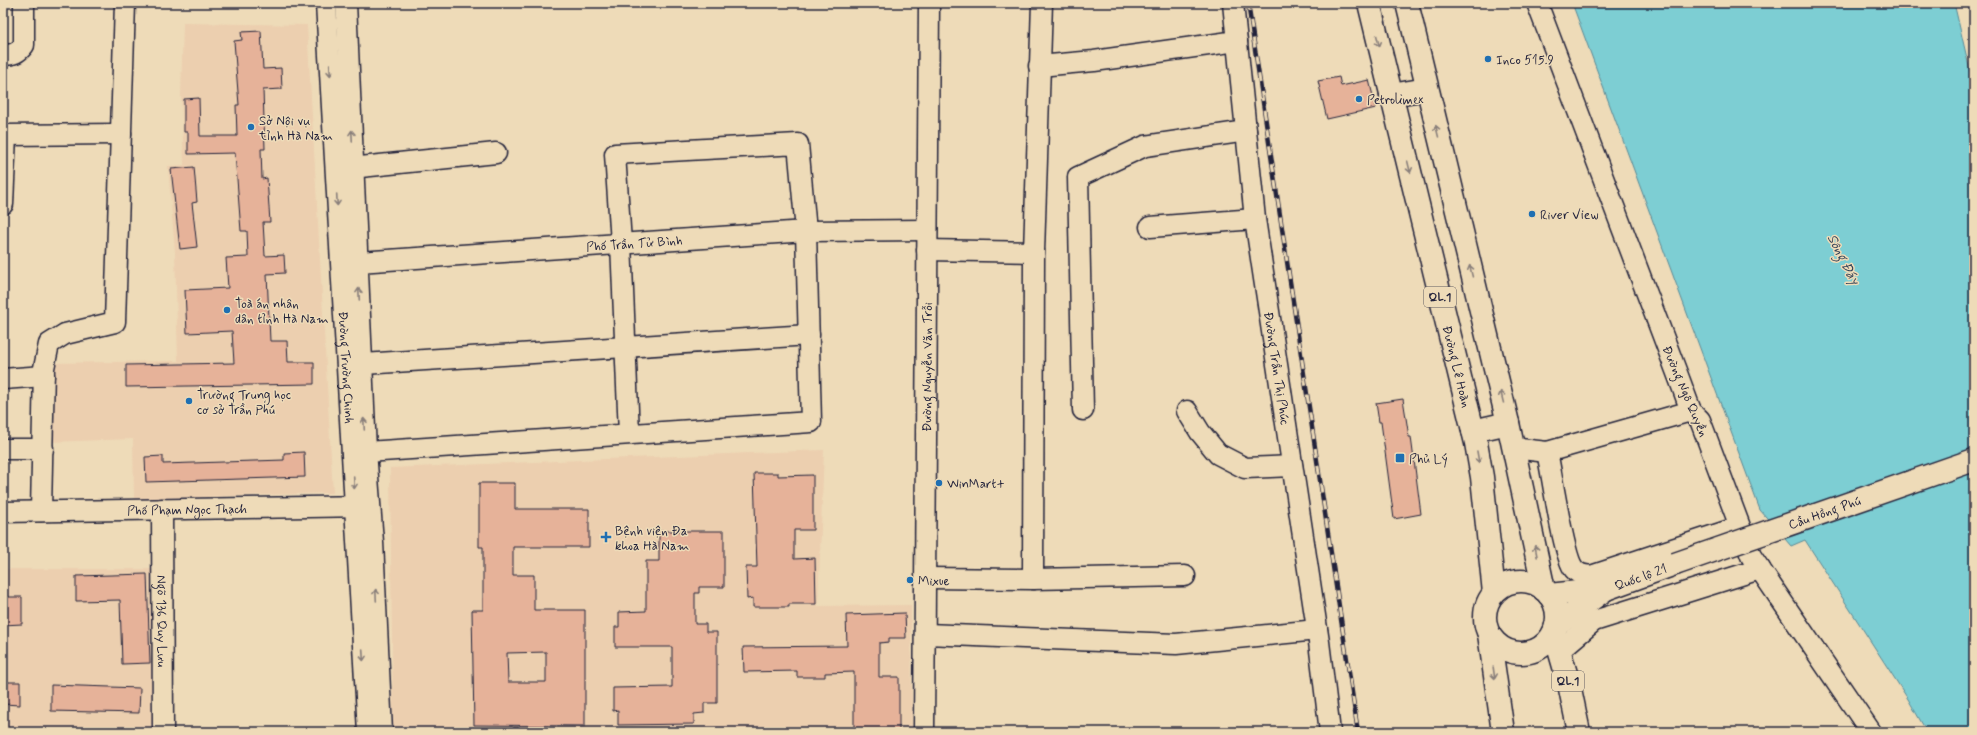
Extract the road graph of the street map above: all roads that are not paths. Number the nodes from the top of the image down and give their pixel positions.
1 (24, 3) edge
2 (125, 3) edge
3 (326, 3) edge
4 (346, 3) edge
5 (929, 3) edge
6 (1042, 3) edge
7 (1233, 3) edge
8 (1369, 3) edge
9 (1407, 3) edge
10 (1537, 3) edge
11 (1237, 42) junction
12 (338, 49) junction
13 (3, 55) edge
14 (1038, 66) junction
15 (1427, 89) junction
16 (1391, 96) junction
17 (1246, 131) junction
18 (121, 134) junction
19 (5, 135) edge
20 (496, 153) dead end
21 (344, 169) junction
22 (3, 204) edge
23 (1255, 219) junction
24 (1150, 227) dead end
25 (927, 230) junction
26 (806, 231) junction
27 (621, 243) junction
28 (927, 250) junction
29 (1034, 252) junction
30 (349, 263) junction
31 (809, 335) junction
32 (625, 346) junction
33 (354, 365) junction
34 (44, 376) junction
35 (3, 379) edge
36 (1083, 410) dead end
37 (1187, 411) dead end
38 (1692, 411) junction
39 (1508, 423) junction
40 (1473, 431) junction
41 (629, 434) junction
42 (1513, 448) junction
43 (3, 449) edge
44 (43, 449) junction
45 (359, 452) junction
46 (1547, 452) junction
47 (1974, 460) edge
48 (1292, 466) junction
49 (362, 506) junction
50 (162, 509) junction
51 (41, 511) junction
52 (3, 512) edge
53 (1739, 527) junction
54 (1675, 564) joint
55 (1760, 569) junction
56 (1185, 576) dead end
57 (926, 578) junction
58 (1033, 579) junction
59 (1606, 589) junction
60 (1546, 592) junction
61 (1494, 593) junction
62 (1317, 630) junction
63 (926, 634) junction
64 (1489, 634) junction
65 (1556, 636) junction
66 (373, 700) junction
67 (163, 732) edge
68 (368, 732) edge
69 (382, 732) edge
70 (924, 732) edge
71 (1330, 732) edge
72 (1503, 732) edge
73 (1579, 732) edge
74 (1871, 732) edge

1 - 13 street
2 - 18 street
3 - 12 street, Đường Trường Chinh
4 - 12 street, Đường Trường Chinh
5 - 25 street, Đường Nguyễn Văn Trỗi
6 - 14 street
7 - 11 street, Đường Trần Thị Phúc
8 -> 16 main road, Đường Lê Hoàn / QL.1
9 - 15 main road, QL.1
10 - 38 street, Đường Ngô Quyền
11 - 14 street
11 - 17 street, Đường Trần Thị Phúc
12 - 21 street, Đường Trường Chinh
14 - 29 street
15 - 16 main road
39 -> 15 main road, QL.1
16 -> 40 main road, Đường Lê Hoàn / QL.1
17 - 23 street, Đường Trần Thị Phúc
17 - 36 street
18 - 19 street
18 - 34 street
19 - 22 street
20 - 21 street
21 - 30 street, Đường Trường Chinh
23 - 24 street
23 - 48 street, Đường Trần Thị Phúc
25 - 26 street, Phố Trần Tử Bình
25 - 28 street, Đường Nguyễn Văn Trỗi
26 - 27 street, Phố Trần Tử Bình
26 - 27 street
26 - 31 street
27 - 30 street, Phố Trần Tử Bình
27 - 32 street
28 - 29 street
28 - 57 street, Đường Nguyễn Văn Trỗi
29 - 58 street
30 - 33 street, Đường Trường Chinh
31 - 32 street
31 - 41 street
32 - 33 street
32 - 41 street
33 - 45 street, Đường Trường Chinh
34 - 35 street
34 - 44 street
37 - 48 street
38 - 46 street
38 - 53 street, Đường Ngô Quyền
39 - 40 main road
39 - 42 main road, QL.1
40 -> 61 main road, Đường Lê Hoàn / QL.1
41 - 45 street
42 - 46 street
60 -> 42 main road, QL.1
43 - 44 street
44 - 51 street
45 - 49 street, Đường Trường Chinh
46 - 53 street
47 - 54 main road, Cầu Hồng Phú, bridge
48 - 62 street, Đường Trần Thị Phúc
49 - 50 street, Phố Phạm Ngọc Thạch
49 - 66 street, Đường Trường Chinh
50 - 51 street, Phố Phạm Ngọc Thạch
50 - 67 street, Ngõ 136 Quy Lưu
51 - 52 street, Phố Phạm Ngọc Thạch
53 - 55 street, Đường Ngô Quyền
54 - 59 main road, Quốc lộ 21
55 - 65 street
55 - 74 street, Đường Ngô Quyền
56 - 58 street
57 - 58 street
57 - 63 street, Đường Nguyễn Văn Trỗi
59 - 60 main road, Quốc lộ 21
59 - 65 main road, Quốc lộ 21
60 - 61 main road
60 - 65 main road
61 - 64 main road
62 - 63 street
62 - 71 street, Đường Trần Thị Phúc
63 - 70 street, Đường Nguyễn Văn Trỗi
64 - 65 main road
64 -> 72 main road
65 - 73 main road, QL.1
66 - 68 street, Đường Trường Chinh
66 - 69 street, Đường Trường Chinh

